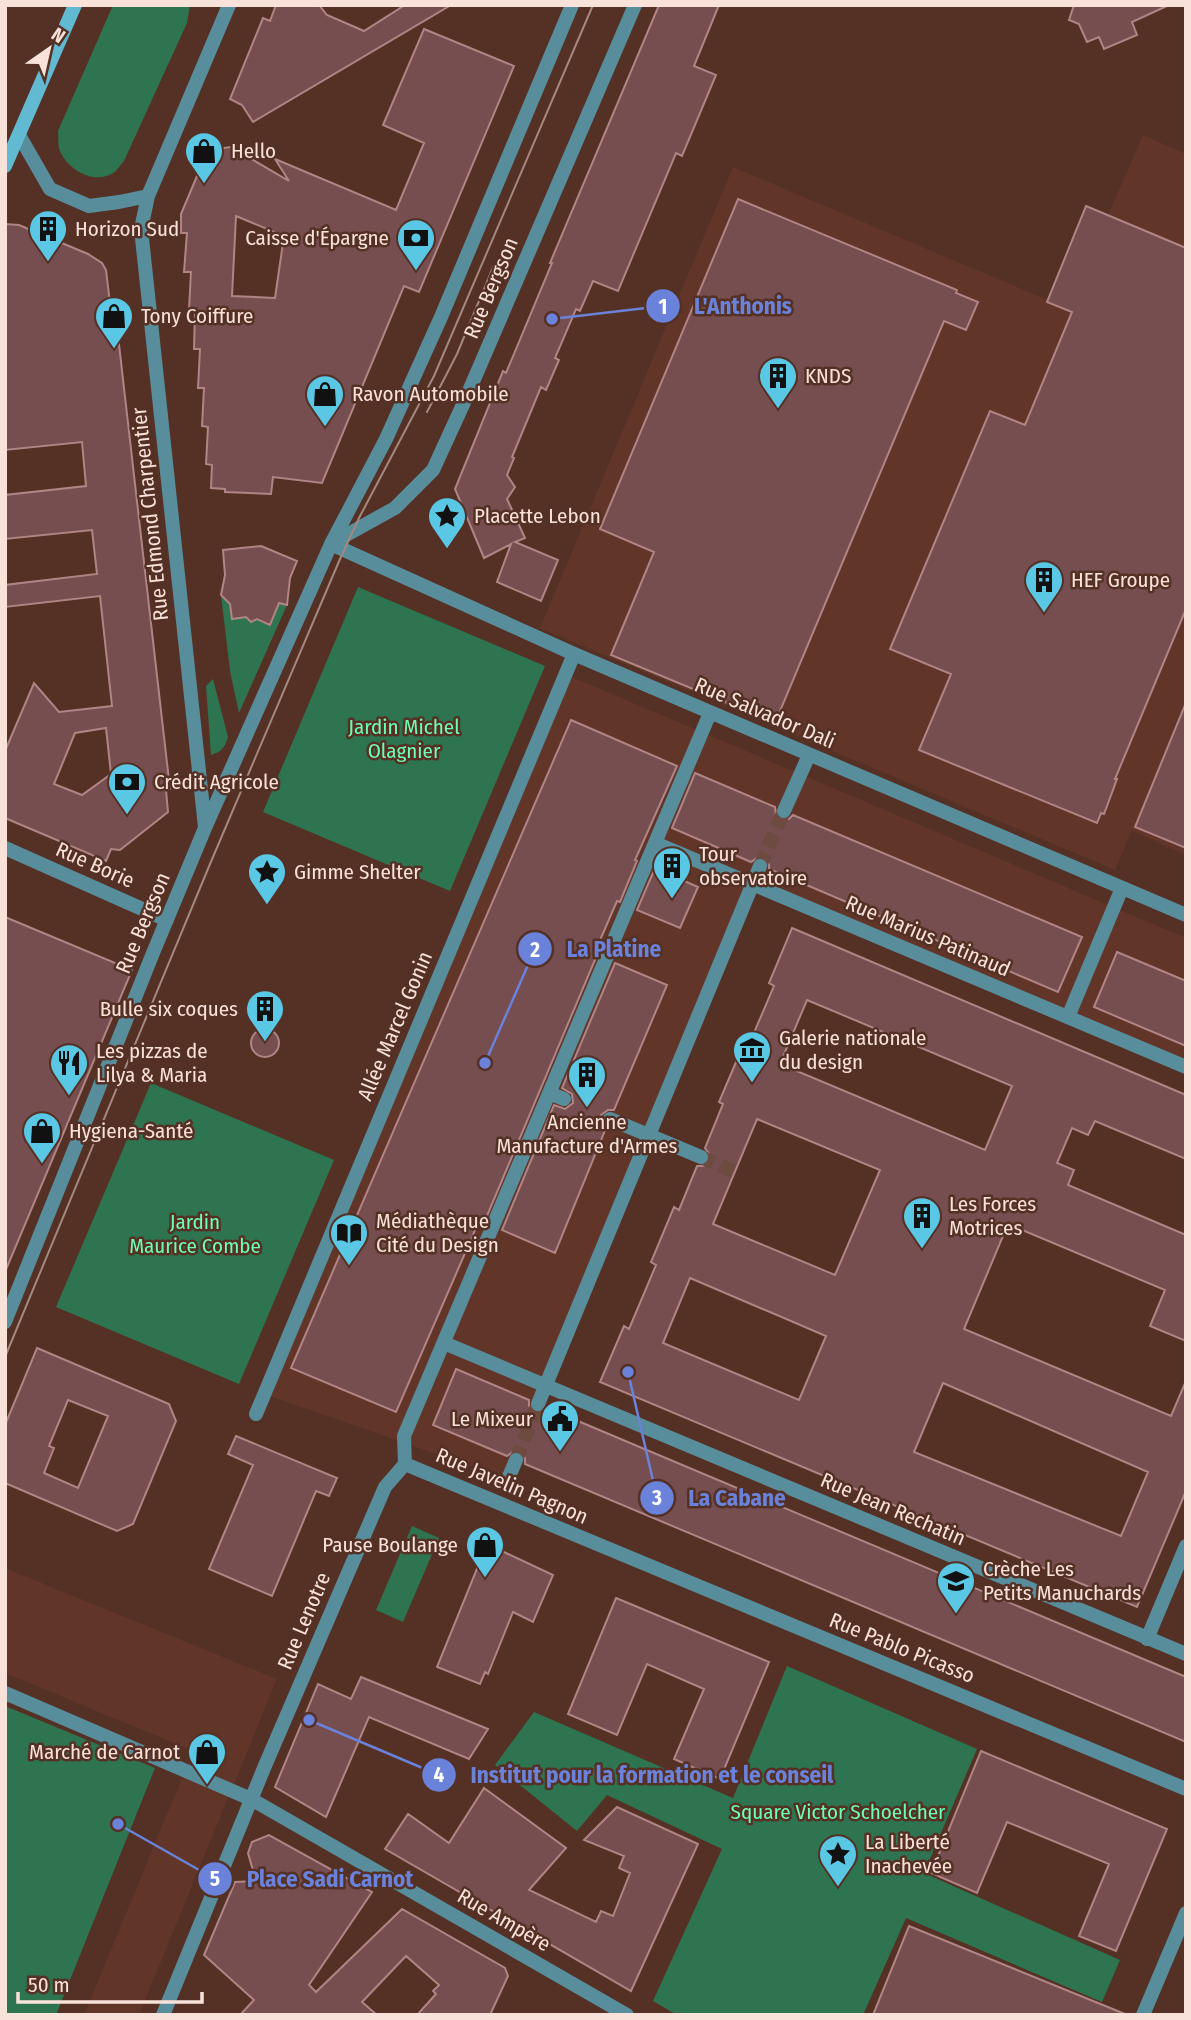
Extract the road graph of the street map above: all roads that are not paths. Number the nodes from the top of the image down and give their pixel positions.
1 (75, 5) edge
2 (229, 5) edge
3 (572, 5) edge
4 (635, 5) edge
5 (19, 135) junction
6 (5, 166) edge
7 (148, 196) junction
8 (331, 544) junction
9 (574, 654) junction
10 (710, 713) junction
11 (809, 755) junction
12 (784, 811) tunnel mouth
13 (205, 828) junction
14 (655, 843) junction
15 (5, 848) edge
16 (760, 866) tunnel mouth
17 (752, 884) junction
18 (1122, 888) junction
19 (1186, 915) edge
20 (167, 920) junction
21 (1068, 1017) junction
22 (1186, 1067) edge
23 (549, 1093) junction
24 (564, 1099) dead end
25 (610, 1119) dead end
26 (649, 1135) junction
27 (701, 1157) tunnel mouth
28 (5, 1322) edge
29 (444, 1343) junction
30 (546, 1386) junction
31 (538, 1404) tunnel mouth
32 (256, 1414) dead end
33 (516, 1460) tunnel mouth
34 (405, 1464) junction
35 (508, 1479) dead end
36 (602, 1546) joint
37 (1186, 1546) edge
38 (1147, 1639) junction
39 (1186, 1654) edge
40 (5, 1693) edge
41 (1186, 1789) edge
42 (251, 1799) junction
43 (1186, 1913) edge
44 (163, 2015) edge
45 (627, 2015) edge
46 (1143, 2015) edge

1 - 5 main road
2 - 7 street, Rue Edmond Charpentier
3 - 8 street, Rue Bergson
4 - 8 street, Rue Bergson
5 - 6 main road
5 - 7 street
7 - 13 street, Rue Edmond Charpentier
8 - 9 street, Rue Salvador Dali
8 - 13 street, Rue Bergson
9 - 10 street, Rue Salvador Dali
9 - 32 street, Allée Marcel Gonin
10 - 11 street, Rue Salvador Dali
10 - 14 street
11 - 12 street
11 - 18 street, Rue Salvador Dali
13 - 20 street, Rue Bergson
14 - 17 street, Rue Marius Patinaud
14 - 23 street
15 - 20 street, Rue Borie
16 - 17 street
17 - 21 street, Rue Marius Patinaud
17 - 26 street
18 - 19 street, Rue Salvador Dali
18 - 21 street
20 - 28 street, Rue Bergson
21 - 22 street, Rue Marius Patinaud
23 - 24 street
23 - 29 street
25 - 26 street
26 - 27 street
26 - 30 street
29 - 30 street, Rue Jean Rechatin
29 - 34 street
30 - 31 street
30 - 38 street, Rue Jean Rechatin
33 - 35 street
34 - 36 street, Rue Javelin Pagnon
34 - 42 street, Rue Lenotre
36 - 41 street, Rue Pablo Picasso
37 - 38 street
38 - 39 street, Rue Jean Rechatin
40 - 42 street, Rue Ampère
42 - 44 street, Rue Lenotre
42 - 45 street, Rue Ampère
43 - 46 street

